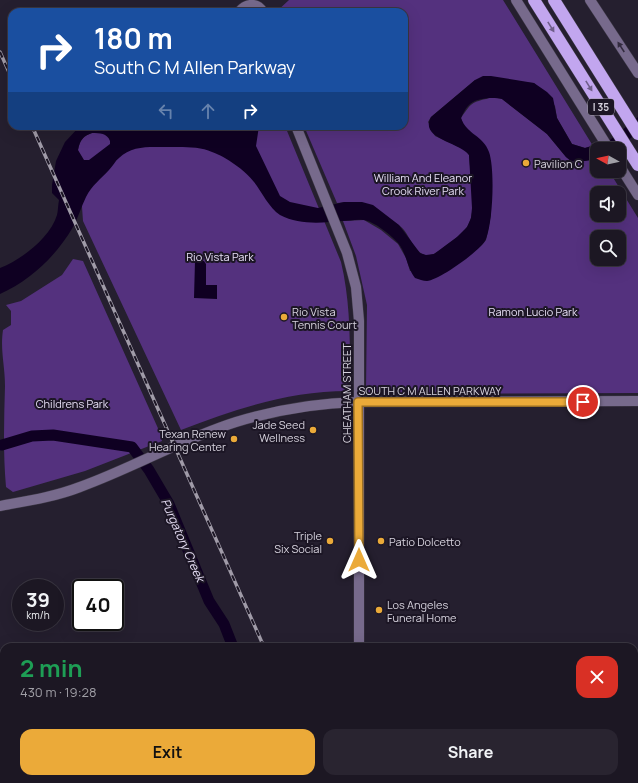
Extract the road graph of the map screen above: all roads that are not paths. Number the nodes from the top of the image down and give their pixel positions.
1 (516, 0) edge
2 (534, 0) edge
3 (554, 0) edge
4 (590, 0) edge
5 (251, 2) edge
6 (259, 8) edge
7 (638, 73) edge
8 (298, 130) edge
9 (638, 134) edge
10 (605, 142) edge
11 (637, 162) edge
12 (626, 177) edge
13 (638, 195) edge
14 (638, 401) edge
15 (358, 402) junction
16 (0, 506) edge
17 (359, 643) edge

1 - 10 street
2 -> 11 highway, I 35
3 - 9 highway, I 35
7 -> 4 street
5 - 6 street
8 - 15 street, CHEATHAM STREET
12 - 13 street
14 - 15 street, SOUTH C M ALLEN PARKWAY
15 - 16 street, SOUTH C M ALLEN PARKWAY
15 - 17 street, CHEATHAM STREET

